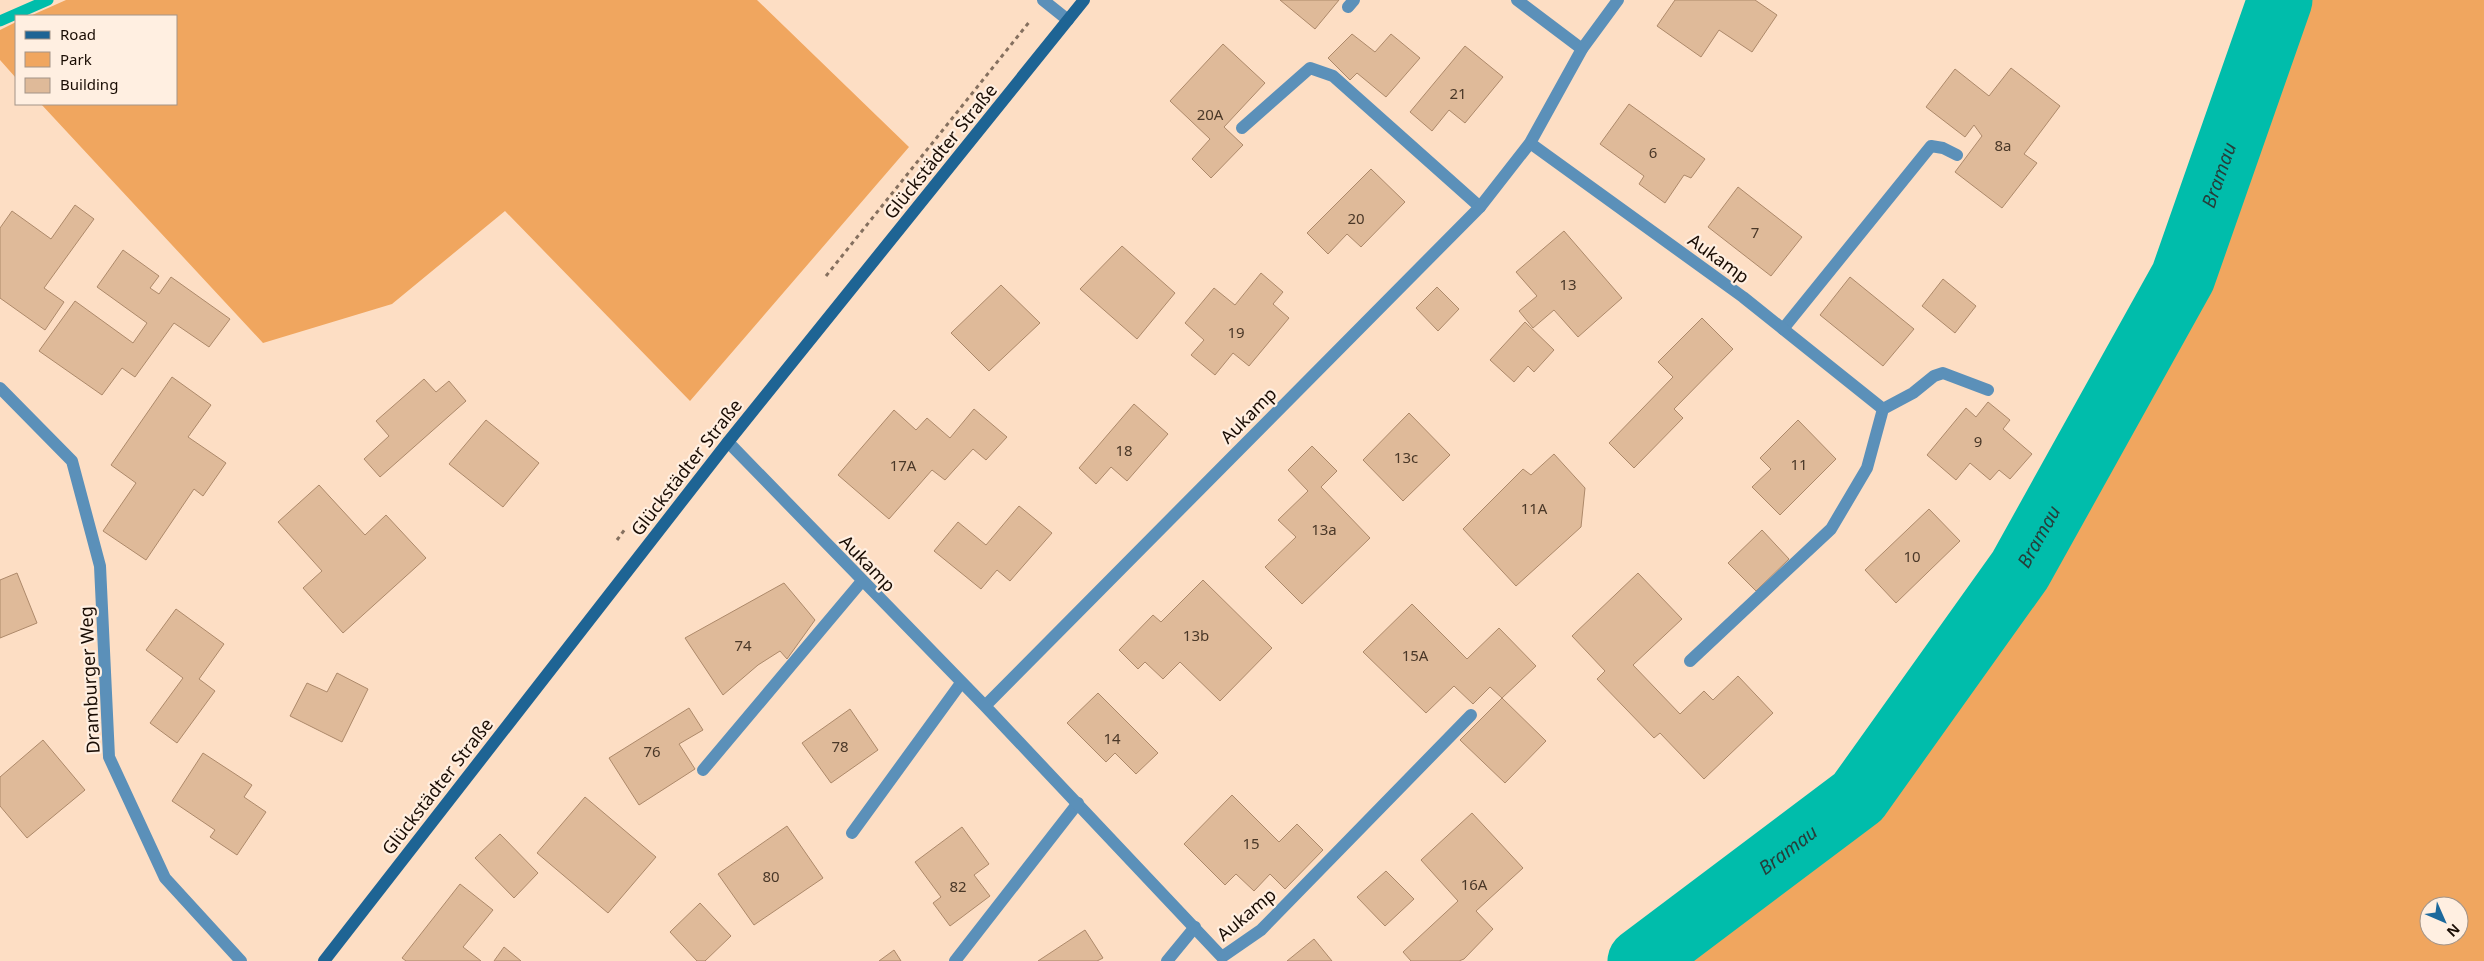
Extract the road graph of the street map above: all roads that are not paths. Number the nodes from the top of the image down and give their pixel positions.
1 (1043, 0) edge
2 (1084, 0) edge
3 (1517, 0) edge
4 (1618, 0) edge
5 (1068, 20) junction
6 (1582, 49) junction
7 (1242, 128) dead end
8 (1530, 143) junction
9 (1958, 155) dead end
10 (1480, 207) junction
11 (1783, 329) junction
12 (0, 388) edge
13 (1988, 390) dead end
14 (1883, 409) junction
15 (728, 442) junction
16 (862, 581) junction
17 (1690, 661) dead end
18 (961, 683) junction
19 (985, 706) junction
20 (1471, 715) dead end
21 (703, 770) dead end
22 (1078, 804) junction
23 (852, 833) dead end
24 (1195, 927) junction
25 (241, 961) edge
26 (324, 961) edge
27 (955, 961) edge
28 (1167, 961) edge

1 - 5 street
2 - 5 street, Glückstädter Straße
3 - 6 street
4 - 6 street, Aukamp
5 - 15 street, Glückstädter Straße
6 - 8 street, Aukamp
7 - 10 street
8 - 10 street, Aukamp
8 - 11 street, Aukamp
9 - 11 street
10 - 19 street, Aukamp
11 - 14 street, Aukamp
12 - 25 street, Dramburger Weg
13 - 14 street
14 - 17 street
15 - 16 street, Aukamp
15 - 26 street, Glückstädter Straße
16 - 18 street, Aukamp
16 - 21 street
18 - 19 street, Aukamp
18 - 23 street
19 - 22 street, Aukamp
20 - 24 street, Aukamp
22 - 24 street, Aukamp
22 - 27 street
24 - 28 street

